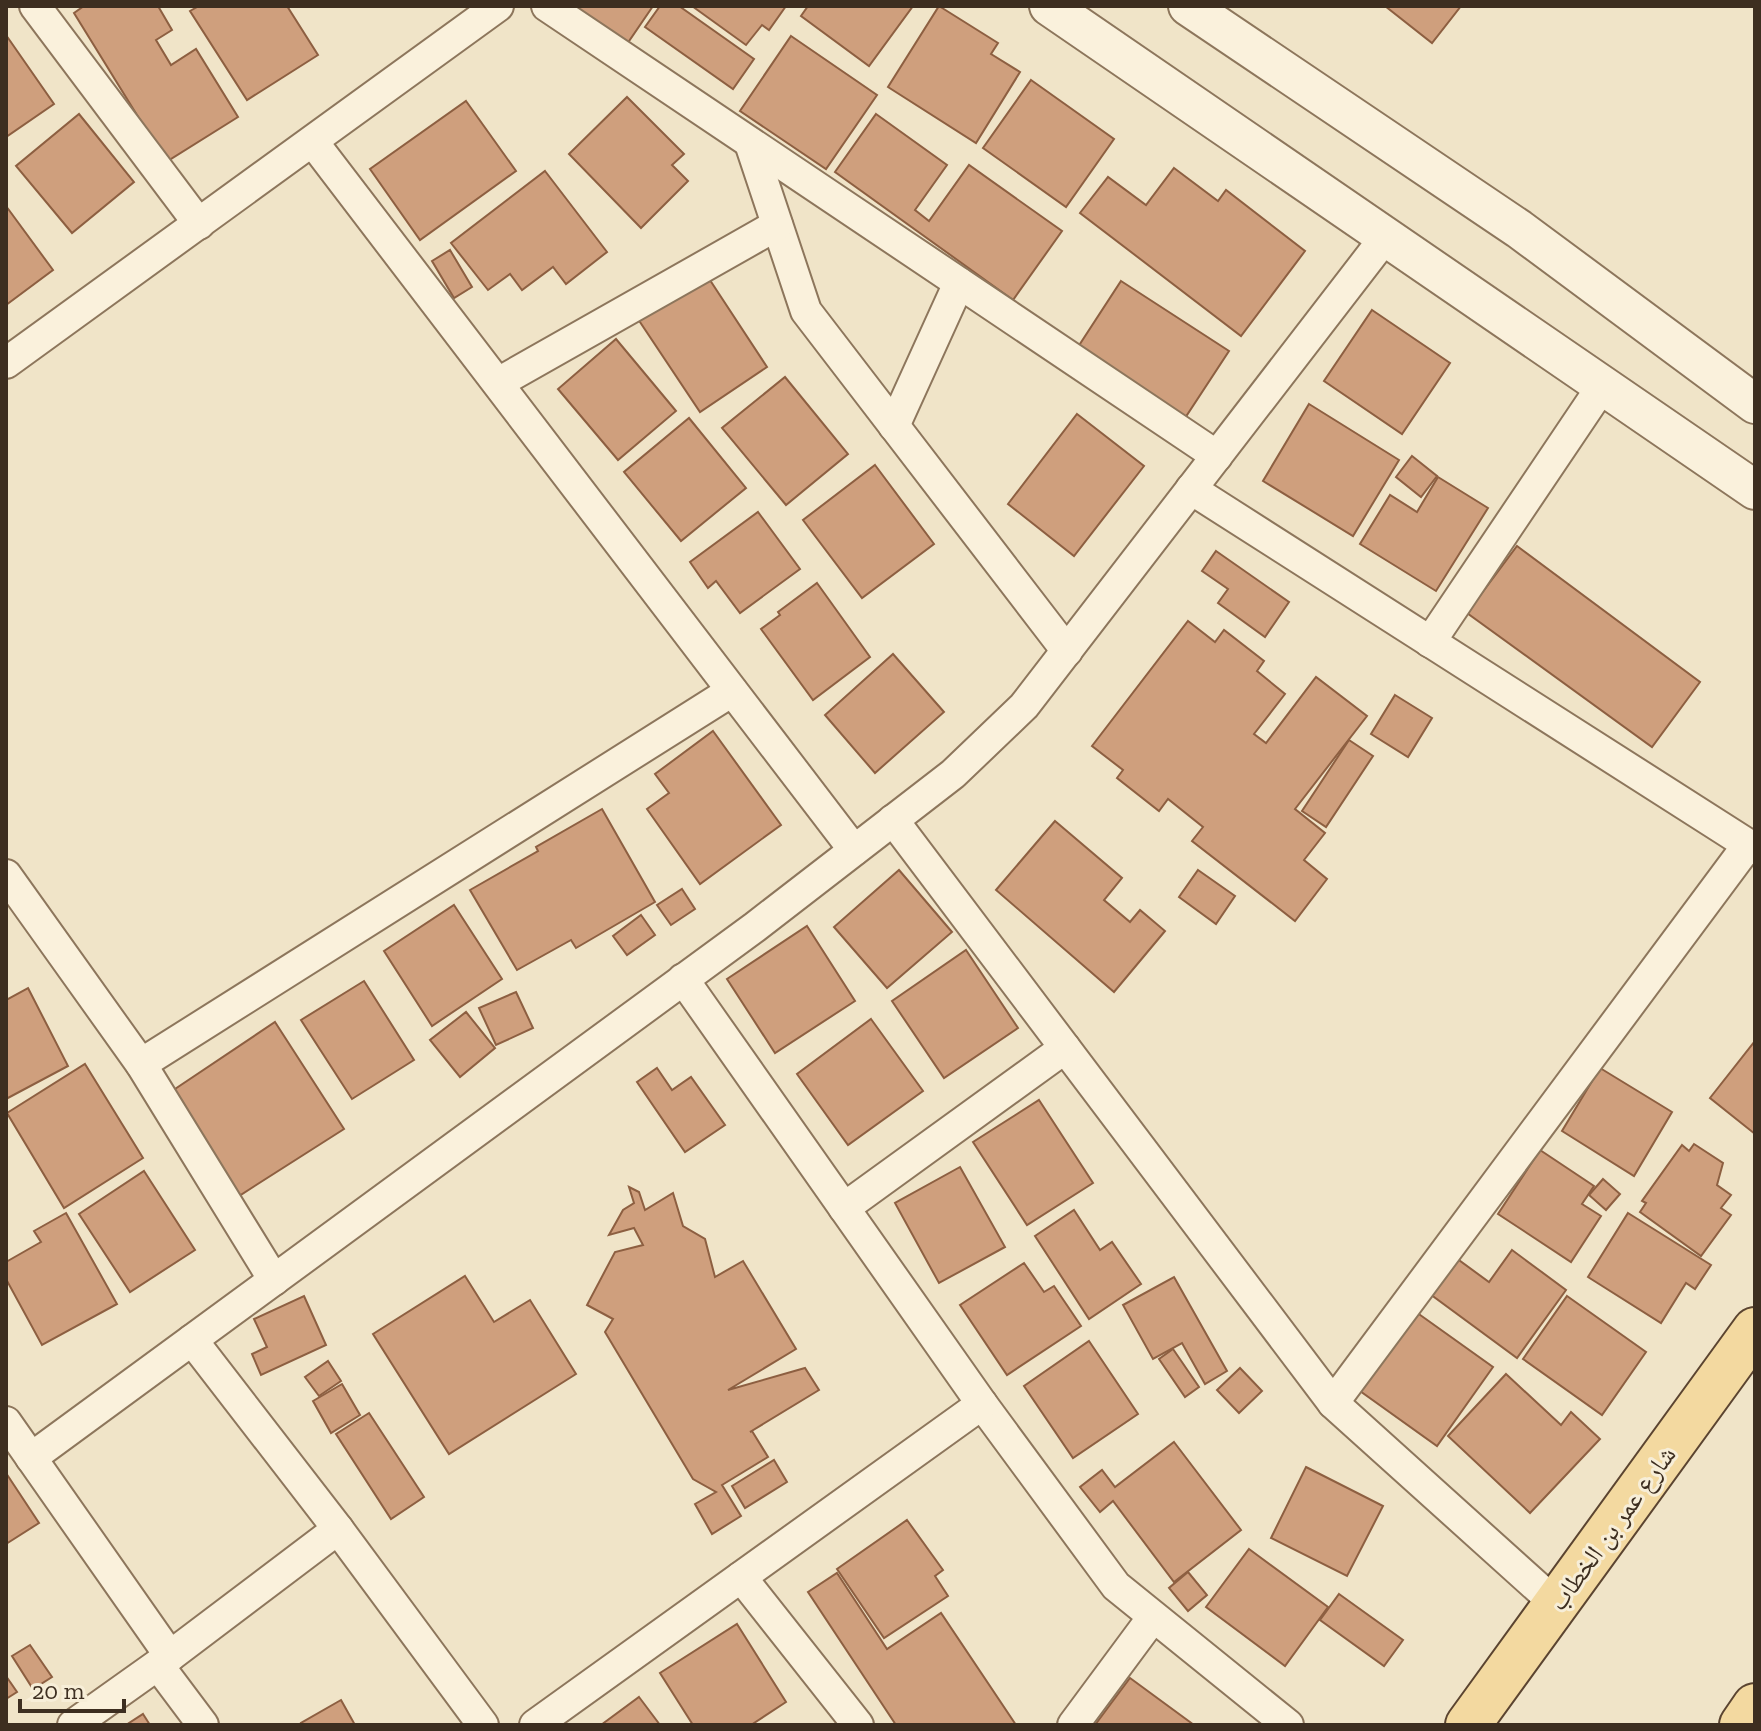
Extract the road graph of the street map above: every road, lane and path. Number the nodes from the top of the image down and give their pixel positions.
1 (35, 6) edge
2 (547, 6) edge
3 (1049, 6) edge
4 (1188, 6) edge
5 (491, 8) edge
6 (313, 142) junction
7 (750, 143) junction
8 (199, 224) junction
9 (777, 225) junction
10 (1387, 235) junction
11 (959, 283) junction
12 (6, 363) edge
13 (498, 383) junction
14 (1603, 385) junction
15 (1755, 404) edge
16 (894, 426) junction
17 (1217, 456) junction
18 (1191, 489) junction
19 (1755, 490) edge
20 (1430, 642) junction
21 (1067, 651) junction
22 (732, 691) junction
23 (893, 820) junction
24 (1751, 847) edge
25 (854, 850) junction
26 (6, 875) edge
27 (683, 979) junction
28 (1065, 1048) junction
29 (141, 1064) junction
30 (844, 1208) junction
31 (274, 1280) junction
32 (1755, 1330) edge
33 (192, 1340) junction
34 (1333, 1403) junction
35 (982, 1404) junction
36 (6, 1422) edge
37 (31, 1458) junction
38 (338, 1529) junction
39 (741, 1577) junction
40 (1556, 1604) junction
41 (1153, 1617) junction
42 (164, 1660) junction
43 (1755, 1706) edge
44 (73, 1725) edge
45 (203, 1725) edge
46 (483, 1725) edge
47 (535, 1725) edge
48 (858, 1725) edge
49 (1073, 1725) edge
50 (1288, 1725) edge
51 (1468, 1725) edge
52 (1742, 1725) edge

1 - 8 street
2 - 7 street
3 - 10 street
4 - 15 street
5 - 6 street
6 - 8 street
6 - 13 street
7 - 9 street
7 - 11 street
8 - 12 street
9 - 13 street
9 - 16 street
10 - 14 street
10 - 17 street
11 - 16 street
11 - 17 street
13 - 22 street
14 - 19 street
14 - 20 street
16 - 21 street
17 - 18 street
18 - 20 street
18 - 21 street
20 - 24 street
21 - 23 street
22 - 25 street
22 - 29 street
23 - 25 street
23 - 28 street
24 - 34 street
25 - 27 street
26 - 29 street
27 - 30 street
27 - 31 street
28 - 30 street
28 - 34 street
29 - 31 street
30 - 35 street
31 - 33 street
32 - 40 main road, شارع عمر بن الخطاب
33 - 37 street
33 - 38 street
34 - 40 street
35 - 39 street
35 - 41 street
36 - 37 street
37 - 42 street
38 - 42 street
38 - 46 street
39 - 47 street
39 - 48 street
40 - 51 main road, شارع عمر بن الخطاب
41 - 49 street
41 - 50 street
42 - 44 street
42 - 45 street
43 - 52 main road

